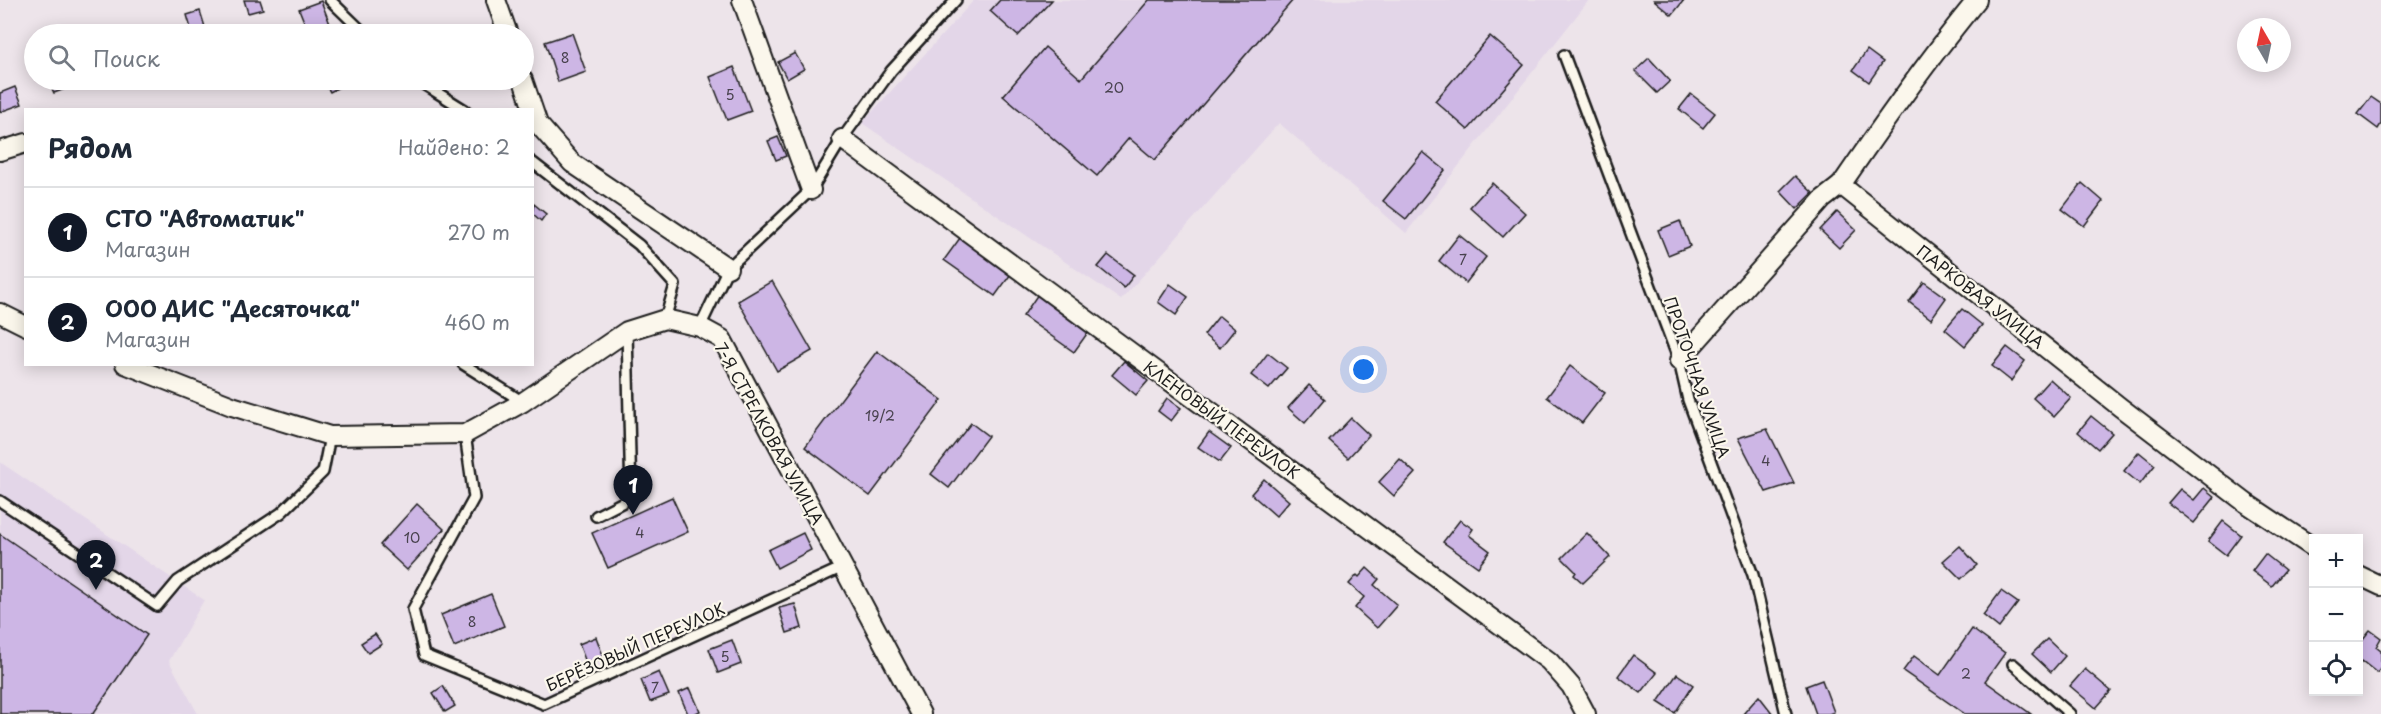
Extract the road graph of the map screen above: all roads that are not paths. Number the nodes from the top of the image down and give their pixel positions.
1 (330, 0) edge
2 (496, 0) edge
3 (742, 0) edge
4 (956, 0) edge
5 (1977, 0) edge
6 (355, 24) edge
7 (504, 24) edge
8 (1564, 55) dead end
9 (433, 90) edge
10 (526, 90) edge
11 (462, 108) edge
12 (533, 108) edge
13 (534, 112) edge
14 (842, 139) junction
15 (24, 144) edge
16 (0, 150) edge
17 (534, 164) edge
18 (1841, 185) junction
19 (811, 190) junction
20 (728, 268) junction
21 (0, 313) edge
22 (665, 319) junction
23 (24, 325) edge
24 (700, 327) junction
25 (627, 331) junction
26 (1679, 361) junction
27 (130, 366) edge
28 (466, 366) edge
29 (523, 402) junction
30 (465, 434) junction
31 (330, 436) junction
32 (0, 501) edge
33 (596, 516) dead end
34 (2309, 545) edge
35 (843, 567) junction
36 (2363, 578) edge
37 (2381, 586) edge
38 (2013, 664) dead end
39 (921, 714) edge
40 (1586, 714) edge
41 (1786, 714) edge
42 (2070, 714) edge

1 - 6 lane
2 - 7 street
3 - 19 street
4 - 14 lane
5 - 18 street
8 - 26 lane, ПРОТОЧНАЯ УЛИЦА
9 - 11 lane
10 - 12 street
13 - 20 street
14 - 19 lane
14 - 40 street, КЛЕНОВЫЙ ПЕРЕУЛОК
15 - 16 street
17 - 22 lane
18 - 26 street
18 - 34 street, ПАРКОВАЯ УЛИЦА
19 - 20 lane
20 - 24 lane
21 - 23 street
22 - 24 street, 7-Я СТРЕЛКОВАЯ УЛИЦА
22 - 25 street
24 - 35 street, 7-Я СТРЕЛКОВАЯ УЛИЦА
25 - 29 street
25 - 33 lane
26 - 41 lane, ПРОТОЧНАЯ УЛИЦА
27 - 31 street
28 - 29 lane
29 - 30 street
30 - 31 street
30 - 35 lane, БЕРЁЗОВЫЙ ПЕРЕУЛОК
31 - 32 lane
35 - 39 street, 7-Я СТРЕЛКОВАЯ УЛИЦА
36 - 37 street
38 - 42 lane

